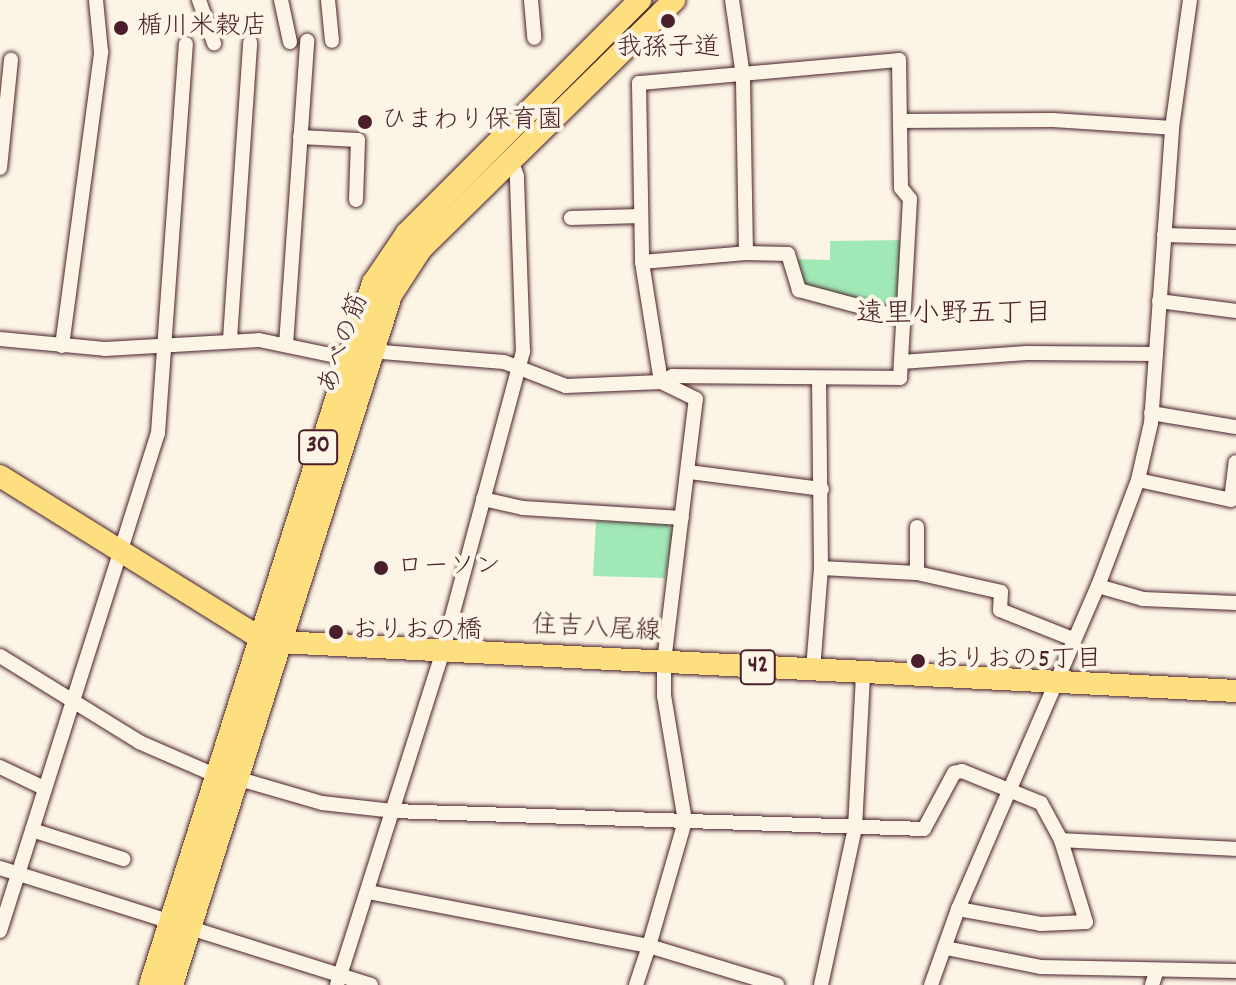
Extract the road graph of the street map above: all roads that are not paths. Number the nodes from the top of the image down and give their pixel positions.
1 (96, 0) edge
2 (199, 0) edge
3 (281, 0) edge
4 (328, 0) edge
5 (531, 0) edge
6 (640, 0) edge
7 (674, 0) edge
8 (732, 0) edge
9 (1190, 0) edge
10 (534, 38) dead end
11 (307, 41) dead end
12 (332, 41) dead end
13 (290, 42) dead end
14 (214, 43) dead end
15 (250, 43) dead end
16 (186, 44) dead end
17 (600, 56) junction
18 (11, 60) dead end
19 (743, 76) junction
20 (900, 121) junction
21 (1172, 128) junction
22 (300, 137) junction
23 (511, 160) junction
24 (0, 168) edge
25 (356, 200) dead end
26 (641, 216) junction
27 (571, 218) dead end
28 (1164, 235) junction
29 (1236, 237) edge
30 (746, 253) junction
31 (642, 262) junction
32 (1159, 301) junction
33 (1236, 311) edge
34 (903, 318) junction
35 (0, 339) edge
36 (230, 339) junction
37 (167, 345) junction
38 (286, 345) junction
39 (62, 346) junction
40 (370, 351) junction
41 (1156, 354) junction
42 (345, 358) junction
43 (901, 362) junction
44 (515, 366) junction
45 (819, 378) junction
46 (661, 382) junction
47 (1151, 413) junction
48 (1236, 427) edge
49 (1236, 462) edge
50 (689, 472) junction
51 (0, 476) edge
52 (1138, 480) junction
53 (822, 489) junction
54 (483, 499) junction
55 (682, 518) junction
56 (917, 527) dead end
57 (119, 550) junction
58 (821, 568) junction
59 (917, 573) junction
60 (1098, 586) junction
61 (1236, 603) edge
62 (1073, 639) junction
63 (269, 640) junction
64 (443, 650) junction
65 (0, 656) edge
66 (664, 662) junction
67 (813, 670) junction
68 (863, 673) junction
69 (1054, 682) junction
70 (1236, 691) edge
71 (73, 700) junction
72 (0, 767) edge
73 (225, 777) junction
74 (44, 788) junction
75 (1012, 789) junction
76 (393, 811) junction
77 (685, 821) junction
78 (855, 828) junction
79 (32, 830) junction
80 (1061, 840) junction
81 (1236, 849) edge
82 (123, 859) dead end
83 (0, 868) edge
84 (19, 873) junction
85 (368, 892) junction
86 (958, 909) junction
87 (180, 925) junction
88 (0, 931) edge
89 (649, 946) junction
90 (946, 948) junction
91 (1157, 970) junction
92 (1236, 971) edge
93 (339, 980) edge
94 (150, 985) edge
95 (172, 985) edge
96 (371, 985) edge
97 (636, 985) edge
98 (777, 985) edge
99 (821, 985) edge
100 (931, 985) edge
101 (1152, 985) edge

1 - 39 street
2 - 14 street
3 - 13 street
4 - 12 street
5 - 10 street
6 - 17 main road, あべの筋 / 30
7 - 17 main road, あべの筋 / 30
8 - 19 street
9 - 21 street
11 - 22 street
15 - 36 street
16 - 37 street
17 - 23 main road, あべの筋 / 30
17 - 42 main road, あべの筋 / 30
18 - 24 street
19 - 20 street
19 - 26 street
19 - 30 street
20 - 21 street
20 - 34 street
21 - 28 street
22 - 25 street
22 - 38 street
23 - 40 main road, あべの筋 / 30
23 - 44 street
26 - 27 street
26 - 31 street
28 - 29 street
28 - 32 street
30 - 31 street
30 - 34 street
31 - 46 street
32 - 33 street
32 - 41 street
34 - 43 street
35 - 39 street
36 - 37 street
36 - 38 street
37 - 39 street
37 - 57 street
38 - 42 street
40 - 44 street
40 - 63 main road, あべの筋 / 30
41 - 43 street
41 - 47 street
42 - 63 main road, あべの筋 / 30
43 - 45 street
44 - 46 street
44 - 54 street
45 - 46 street
45 - 53 street
46 - 50 street
47 - 48 street
47 - 52 street
49 - 52 street
50 - 53 street
50 - 55 street
51 - 57 main road, 住吉八尾線 / 42
52 - 60 street
53 - 58 street
54 - 55 street
54 - 64 street
55 - 66 street
56 - 59 street
57 - 63 main road, 住吉八尾線 / 42
57 - 71 street
58 - 59 street
58 - 67 street
59 - 62 street
60 - 61 street
60 - 62 street
62 - 69 street
63 - 64 main road, 住吉八尾線 / 42
63 - 73 main road, あべの筋 / 30
64 - 66 main road, 住吉八尾線 / 42
64 - 76 street
65 - 71 street
66 - 67 main road, 住吉八尾線 / 42
66 - 77 street
67 - 68 main road, 住吉八尾線 / 42
68 - 69 main road, 住吉八尾線 / 42
68 - 78 street
69 - 70 main road, 住吉八尾線 / 42
69 - 75 street
71 - 73 street
71 - 74 street
72 - 74 street
73 - 76 street
73 - 87 main road, あべの筋 / 30
74 - 79 street
75 - 78 street
75 - 80 street
75 - 86 street
76 - 77 street
76 - 85 street
77 - 78 street
77 - 89 street
78 - 99 street
79 - 82 street
79 - 84 street
80 - 81 street
80 - 86 street
83 - 84 street
84 - 87 street
84 - 88 street
85 - 89 street
85 - 93 street
86 - 90 street
87 - 93 street
87 - 94 main road, あべの筋 / 30
87 - 95 main road, あべの筋 / 30
89 - 97 street
89 - 98 street
90 - 91 street
90 - 100 street
91 - 92 street
91 - 101 street
93 - 96 street

